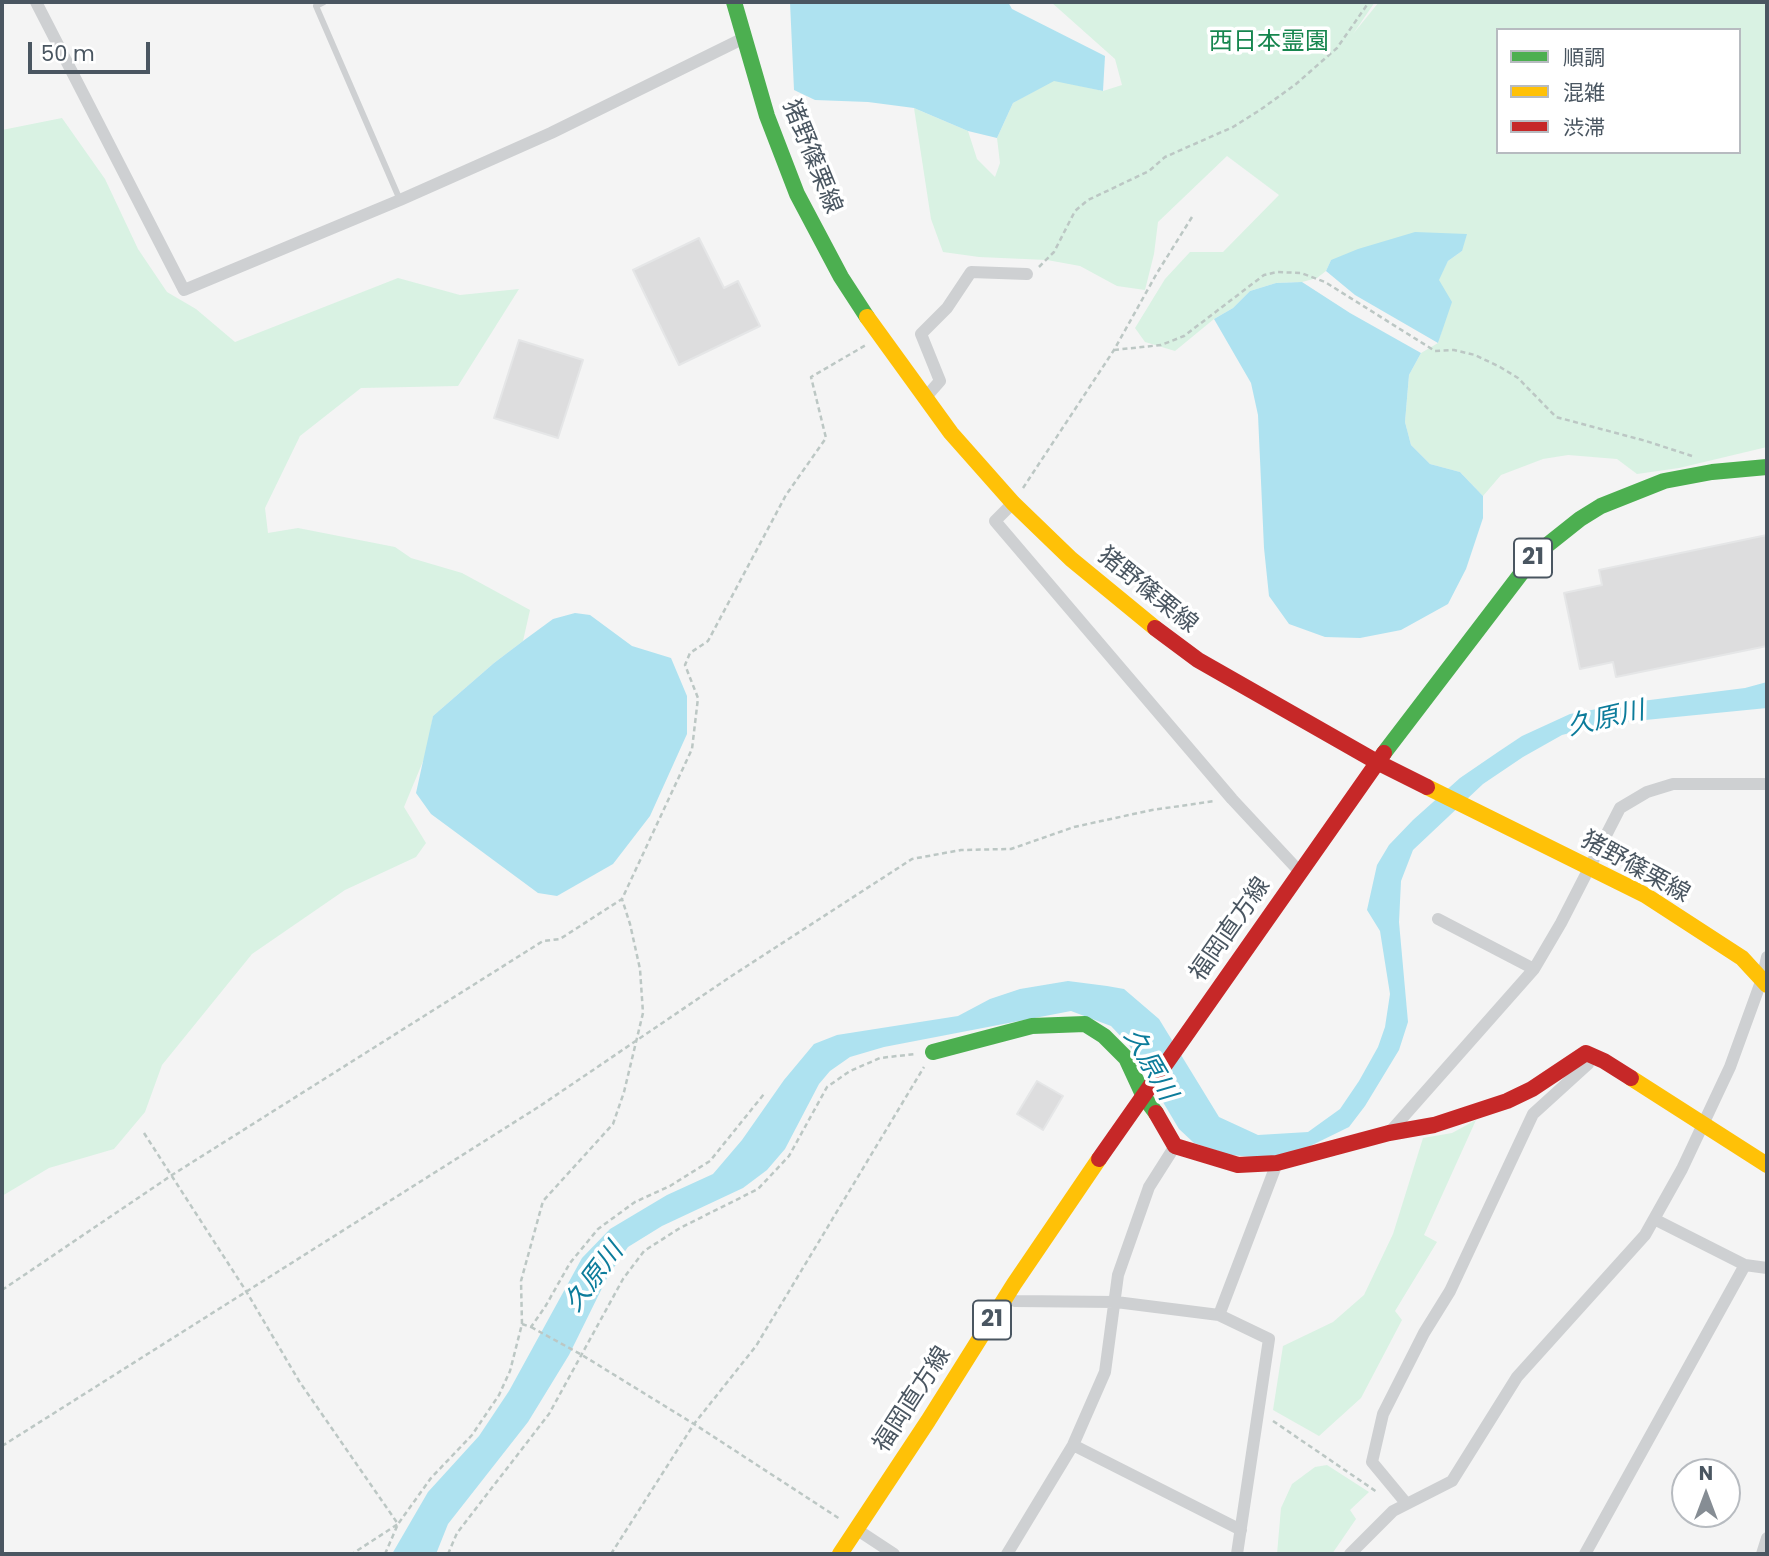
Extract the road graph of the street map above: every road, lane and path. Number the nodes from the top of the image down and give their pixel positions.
1 (36, 2) edge
2 (324, 2) edge
3 (1369, 2) edge
4 (737, 5) edge
5 (744, 38) junction
6 (400, 200) junction
7 (1192, 217) dead end
8 (1027, 274) joint
9 (881, 337) junction
10 (1114, 350) junction
11 (925, 398) junction
12 (1767, 467) edge
13 (1712, 472) junction
14 (1013, 503) junction
15 (1377, 762) junction
16 (1767, 784) edge
17 (1232, 799) junction
18 (1588, 867) junction
19 (1300, 871) junction
20 (622, 899) junction
21 (1438, 919) dead end
22 (1767, 957) edge
23 (1534, 969) junction
24 (1765, 982) edge
25 (637, 1040) junction
26 (933, 1052) junction
27 (1586, 1053) junction
28 (1146, 1093) junction
29 (764, 1094) dead end
30 (1703, 1123) junction
31 (144, 1133) dead end
32 (1389, 1133) junction
33 (1175, 1146) junction
34 (1277, 1163) junction
35 (1767, 1165) edge
36 (172, 1175) junction
37 (1654, 1219) junction
38 (1745, 1265) junction
39 (1767, 1268) edge
40 (2, 1290) edge
41 (246, 1291) junction
42 (1006, 1296) junction
43 (1116, 1303) junction
44 (1219, 1315) junction
45 (522, 1324) junction
46 (531, 1326) junction
47 (582, 1355) junction
48 (1258, 1411) junction
49 (694, 1424) junction
50 (1073, 1445) junction
51 (2, 1446) edge
52 (1406, 1503) junction
53 (1393, 1511) junction
54 (398, 1524) junction
55 (856, 1529) junction
56 (1241, 1530) junction
57 (1767, 1538) edge
58 (1354, 1550) edge
59 (352, 1554) edge
60 (385, 1554) edge
61 (447, 1554) edge
62 (611, 1554) edge
63 (840, 1554) edge
64 (894, 1554) edge
65 (1007, 1554) edge
66 (1237, 1554) edge
67 (1370, 1554) edge
68 (1585, 1554) edge
69 (1762, 1554) edge

1 - 6 street
2 - 6 lane
3 - 8 path
4 - 5 main road, 猪野篠栗線
5 - 6 street
5 - 9 main road, 猪野篠栗線
7 - 10 path
8 - 11 street
9 - 11 main road, 猪野篠栗線
9 - 20 path
10 - 13 path
10 - 14 path
11 - 14 main road, 猪野篠栗線
12 - 13 main road, 福岡直方線 / 21
13 - 15 main road, 福岡直方線 / 21
14 - 15 main road, 猪野篠栗線
14 - 17 street
15 - 18 main road, 猪野篠栗線
15 - 19 main road, 福岡直方線 / 21
16 - 18 street
17 - 19 street
17 - 25 path
18 - 23 street
18 - 24 main road, 猪野篠栗線
19 - 28 main road, 福岡直方線 / 21
20 - 25 path
20 - 36 path
21 - 23 street
22 - 24 street
23 - 32 street
24 - 30 street
25 - 41 path
25 - 45 path
26 - 28 main road
26 - 47 path
26 - 49 path
27 - 30 main road
27 - 32 main road
27 - 52 street
28 - 33 main road
28 - 42 main road, 福岡直方線 / 21
29 - 46 path
30 - 35 main road
30 - 37 street
31 - 36 path
32 - 34 main road
33 - 34 main road
33 - 43 street
34 - 44 street
36 - 40 path
36 - 41 path
37 - 38 street
37 - 52 street
38 - 39 street
38 - 68 street
41 - 51 path
41 - 54 path
42 - 43 street
42 - 55 main road, 福岡直方線 / 21
43 - 44 street
43 - 50 street
44 - 48 street
45 - 46 path
45 - 54 path
46 - 47 path
47 - 49 path
47 - 61 path
48 - 53 path
48 - 56 street
49 - 55 path
49 - 62 path
50 - 56 street
50 - 65 street
52 - 53 street
53 - 58 street
54 - 59 path
54 - 60 path
55 - 63 main road, 福岡直方線 / 21
55 - 64 street
56 - 66 street
57 - 69 street
58 - 67 street

